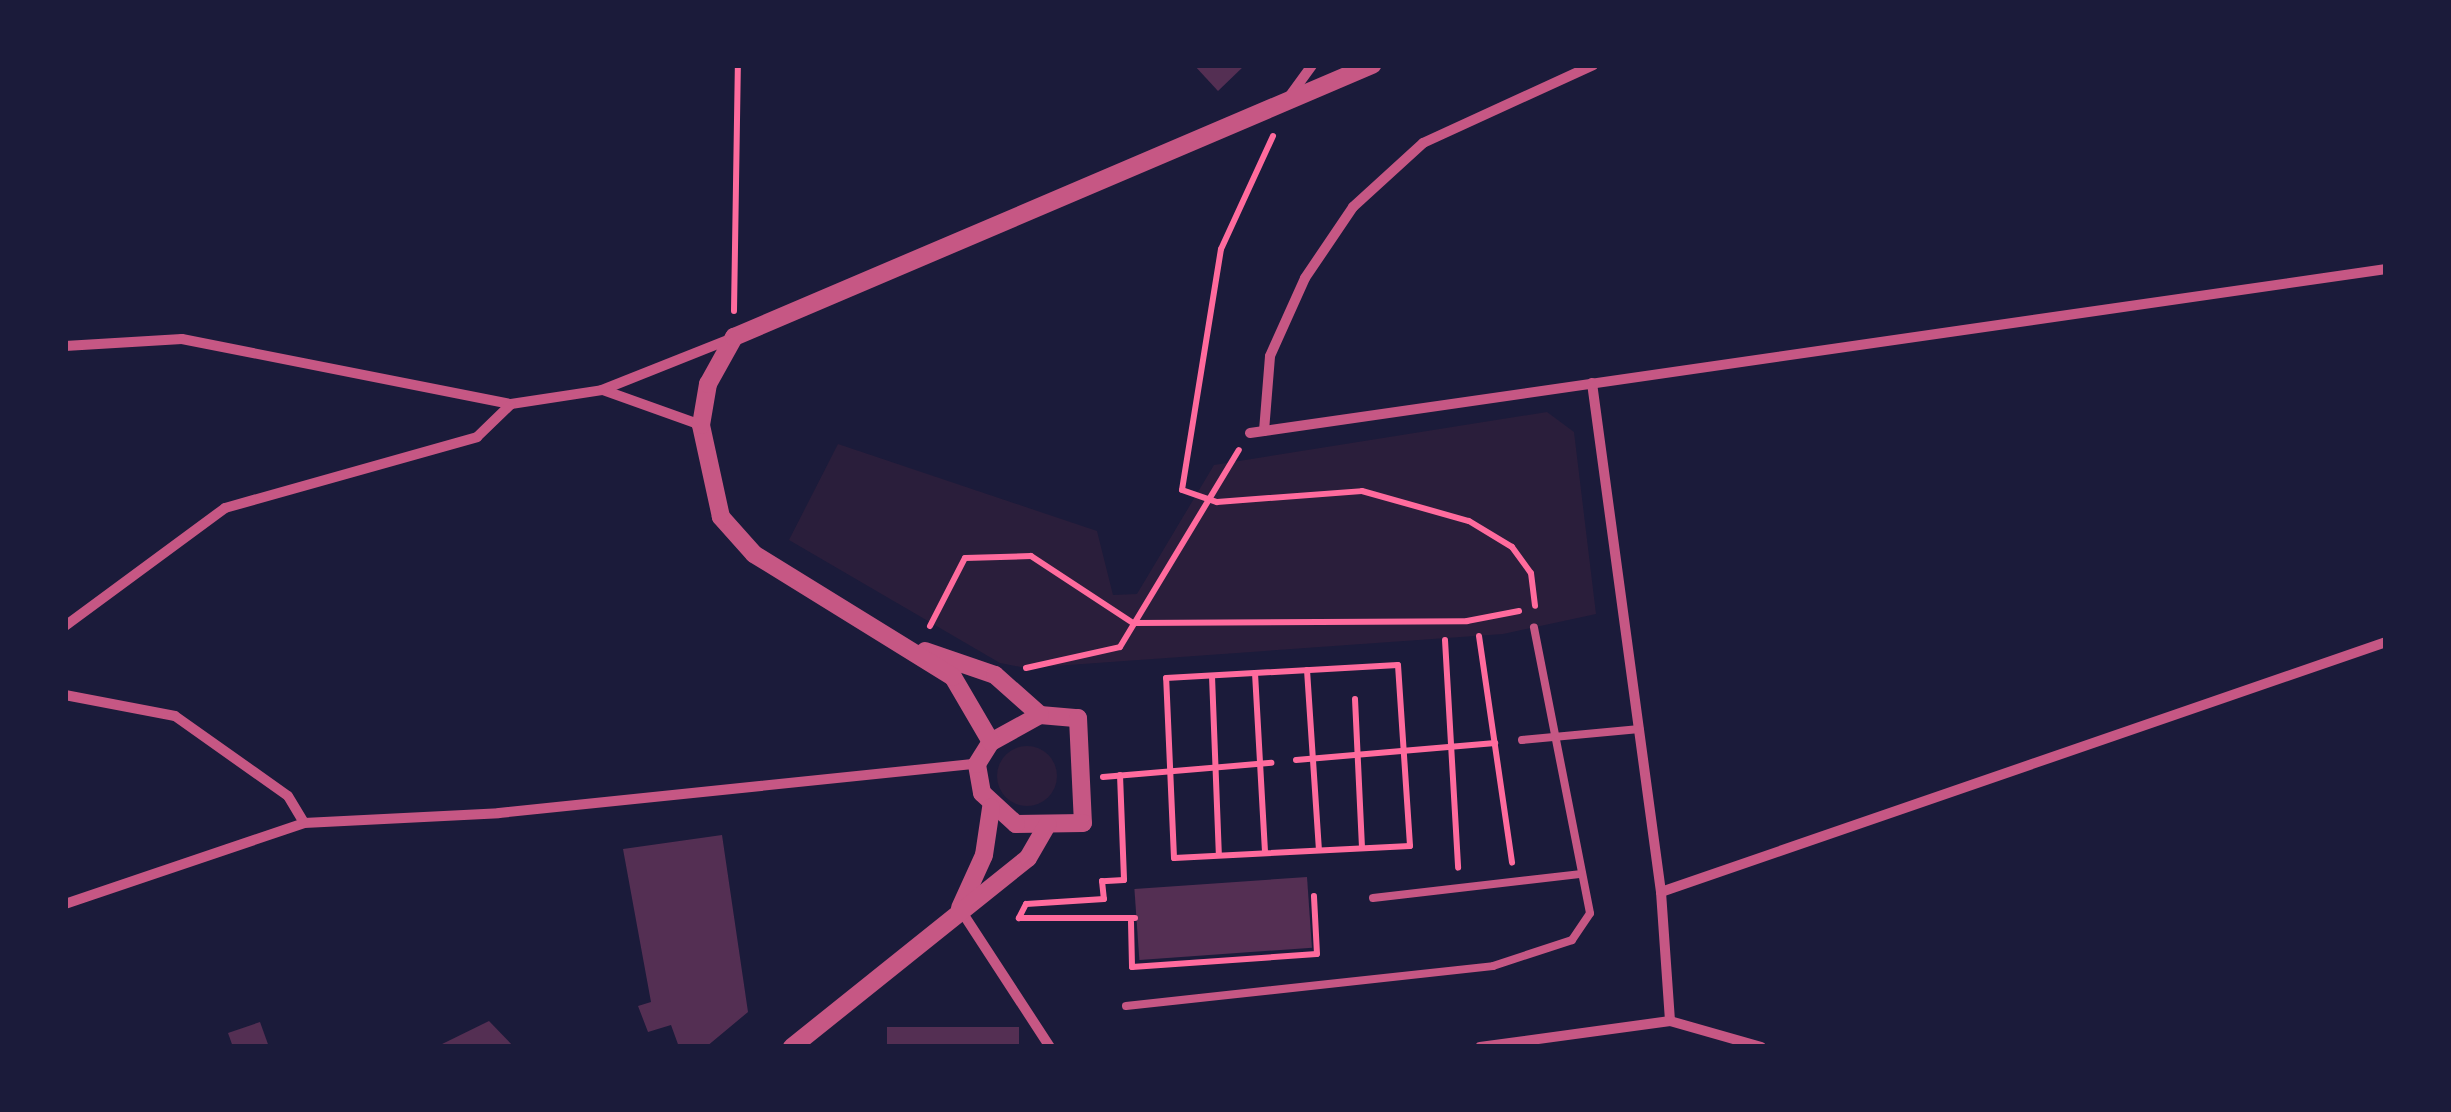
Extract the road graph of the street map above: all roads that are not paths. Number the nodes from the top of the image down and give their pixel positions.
1 (1312, 65) edge
2 (1372, 65) edge
3 (1593, 65) edge
4 (1289, 98) junction
5 (2386, 269) edge
6 (734, 338) junction
7 (65, 346) edge
8 (1592, 383) junction
9 (602, 390) junction
10 (511, 404) junction
11 (702, 424) junction
12 (1264, 431) junction
13 (1250, 433) road end
14 (65, 626) edge
15 (1534, 627) dead end
16 (2386, 642) edge
17 (916, 648) junction
18 (65, 695) edge
19 (1040, 715) junction
20 (1640, 729) junction
21 (1557, 737) junction
22 (1522, 740) road end
23 (991, 742) junction
24 (977, 764) junction
25 (991, 808) junction
26 (304, 822) junction
27 (1048, 824) junction
28 (1582, 874) junction
29 (1662, 892) junction
30 (1373, 898) dead end
31 (65, 904) edge
32 (960, 908) junction
33 (1126, 1006) dead end
34 (1670, 1021) junction
35 (792, 1047) edge
36 (1050, 1047) edge
37 (1480, 1047) edge
38 (1761, 1047) edge

1 - 4 street
2 - 4 street
3 - 12 street
4 - 6 street
5 - 8 street
6 - 9 street
6 - 11 street
7 - 10 street
8 - 12 street
8 - 20 street
9 - 10 street
9 - 11 street
10 - 14 street
11 - 17 street
12 - 13 street
15 - 21 lane
16 - 29 street
17 - 19 street
17 - 23 street
18 - 26 street
19 - 23 street
19 - 27 street
20 - 21 lane
20 - 29 street
21 - 22 lane
21 - 28 lane
23 - 24 street
24 - 25 street
24 - 26 street
25 - 27 street
25 - 32 street
26 - 31 street
27 - 32 street
28 - 30 lane
28 - 33 lane
29 - 34 street
32 - 35 street
32 - 36 street
34 - 37 street
34 - 38 street

